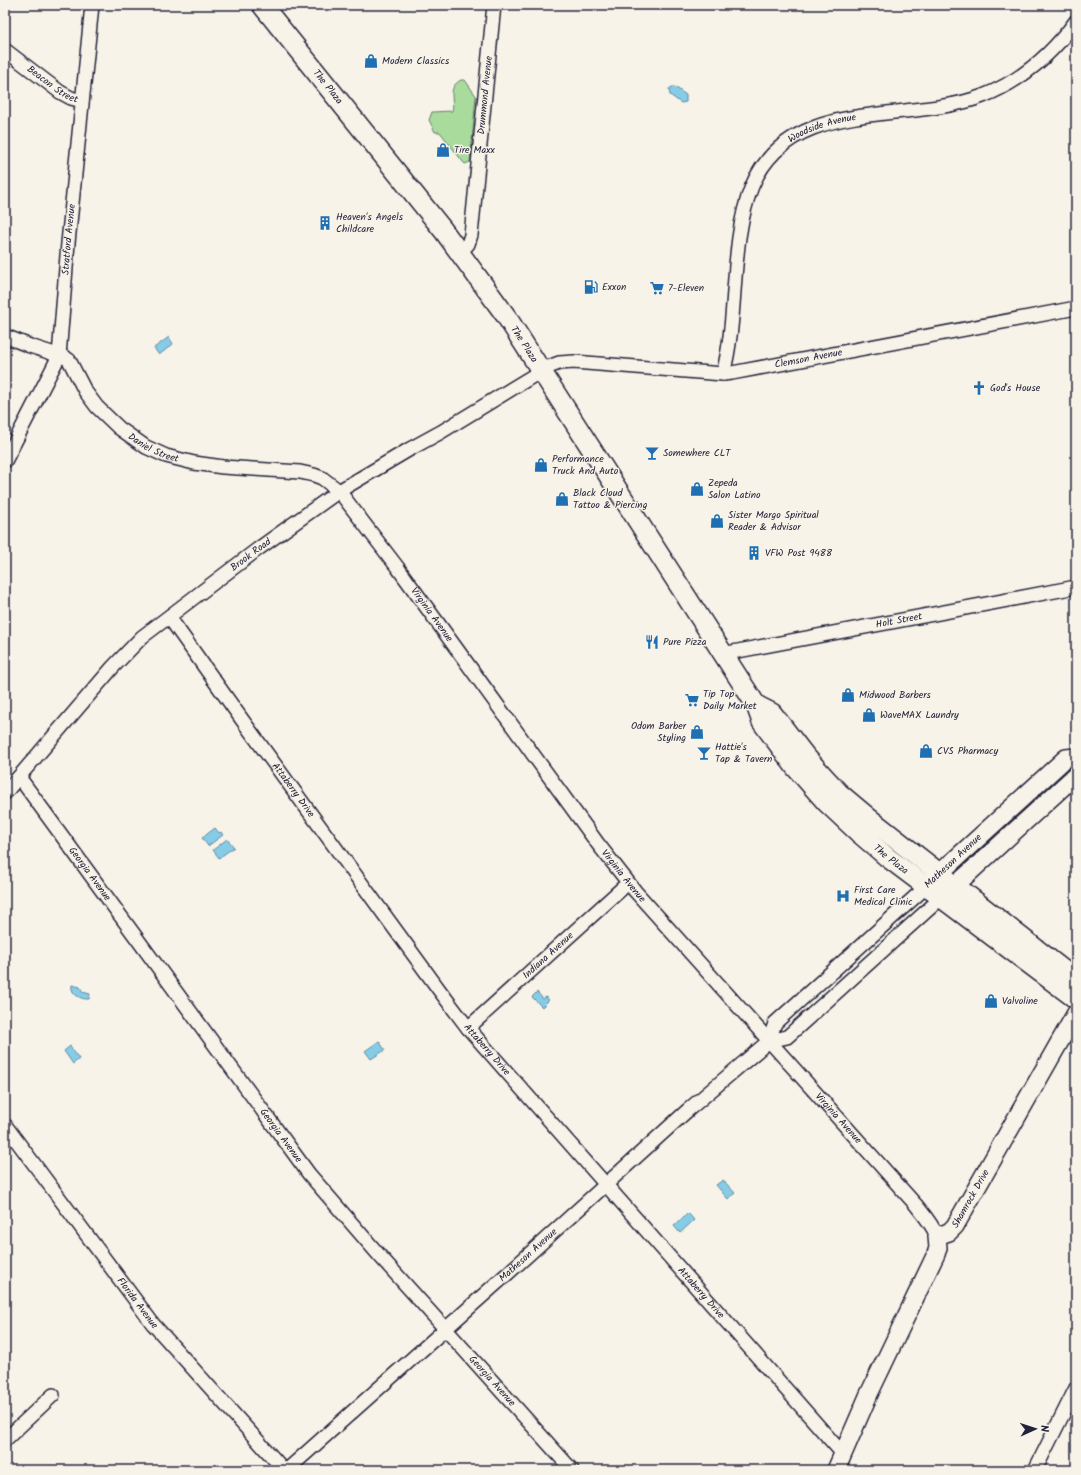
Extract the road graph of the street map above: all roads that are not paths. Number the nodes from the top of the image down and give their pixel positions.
1 (92, 5) edge
2 (262, 5) edge
3 (494, 5) edge
4 (1076, 21) edge
5 (5, 50) edge
6 (82, 101) junction
7 (460, 253) junction
8 (1076, 308) edge
9 (5, 336) edge
10 (59, 356) junction
11 (541, 371) junction
12 (723, 374) junction
13 (5, 461) edge
14 (339, 491) junction
15 (1076, 587) edge
16 (168, 617) junction
17 (722, 654) junction
18 (1076, 757) edge
19 (1076, 775) edge
20 (19, 777) junction
21 (5, 793) edge
22 (932, 880) junction
23 (628, 883) junction
24 (948, 892) junction
25 (1076, 980) edge
26 (1076, 999) edge
27 (1076, 1013) edge
28 (468, 1028) junction
29 (769, 1041) junction
30 (5, 1125) edge
31 (606, 1184) junction
32 (937, 1236) junction
33 (446, 1329) junction
34 (1076, 1388) edge
35 (53, 1395) dead end
36 (5, 1440) edge
37 (842, 1454) junction
38 (284, 1470) edge
39 (287, 1470) edge
40 (572, 1470) edge
41 (836, 1470) edge
42 (1035, 1470) edge

1 - 6 street, Stratford Avenue
2 - 7 main road, The Plaza
3 - 7 street, Drummond Avenue
4 - 12 street, Woodside Avenue
5 - 6 street, Beacon Street
6 - 10 street, Stratford Avenue
7 - 11 main road, The Plaza
8 - 12 street, Clemson Avenue
9 - 10 street, Daniel Street
10 - 13 street, Stratford Avenue
10 - 14 street, Daniel Street
11 - 12 street, Clemson Avenue
11 - 14 street, Brook Road
11 - 17 main road, The Plaza
14 - 16 street, Brook Road
14 - 23 street, Virginia Avenue
15 - 17 street, Holt Street
16 - 20 street, Brook Road
16 - 28 street, Attaberry Drive
17 - 22 main road, The Plaza
18 - 22 street, Matheson Avenue
19 - 24 street, Matheson Avenue
20 - 21 street, Brook Road
20 - 33 street, Georgia Avenue
22 - 24 main road, The Plaza
22 - 29 street, Matheson Avenue
23 - 28 street, Indiana Avenue
23 - 29 street, Virginia Avenue
24 - 25 main road, The Plaza
24 - 26 main road, The Plaza
24 - 29 street, Matheson Avenue
27 - 32 street, Shamrock Drive
28 - 31 street, Attaberry Drive
29 - 31 street, Matheson Avenue
29 - 32 street, Virginia Avenue
30 - 38 street, Florida Avenue
31 - 33 street, Matheson Avenue
31 - 37 street, Attaberry Drive
32 - 37 street
33 - 39 street, Matheson Avenue
33 - 40 street, Georgia Avenue
34 - 42 street
35 - 36 street
37 - 41 street

